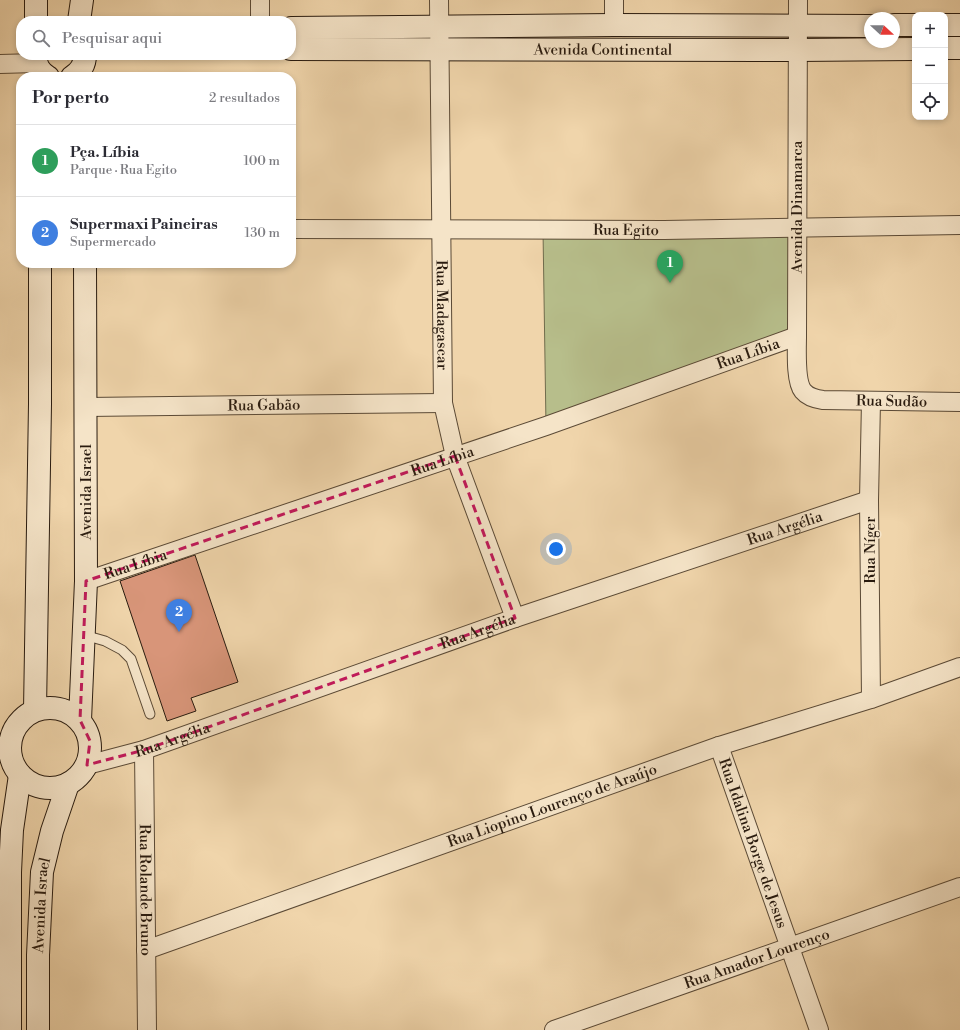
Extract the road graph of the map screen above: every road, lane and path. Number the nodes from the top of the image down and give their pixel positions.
1 (36, 0) edge
2 (82, 0) edge
3 (260, 0) edge
4 (439, 0) edge
5 (614, 0) edge
6 (798, 0) edge
7 (36, 16) edge
8 (79, 16) edge
9 (260, 16) edge
10 (614, 25) junction
11 (900, 25) edge
12 (912, 25) edge
13 (948, 25) edge
14 (960, 25) edge
15 (439, 26) junction
16 (798, 26) junction
17 (864, 26) edge
18 (296, 28) edge
19 (948, 48) edge
20 (960, 48) edge
21 (296, 49) edge
22 (912, 49) edge
23 (439, 50) junction
24 (798, 50) junction
25 (0, 64) edge
26 (40, 68) edge
27 (960, 225) edge
28 (441, 228) junction
29 (798, 228) junction
30 (296, 229) edge
31 (40, 268) edge
32 (85, 268) edge
33 (797, 336) junction
34 (823, 400) joint
35 (871, 401) junction
36 (960, 402) edge
37 (443, 403) junction
38 (86, 407) junction
39 (455, 456) junction
40 (869, 500) junction
41 (86, 581) junction
42 (515, 618) junction
43 (84, 635) junction
44 (960, 667) edge
45 (871, 699) junction
46 (35, 710) junction
47 (150, 714) dead end
48 (80, 720) junction
49 (8, 726) edge
50 (719, 746) junction
51 (144, 750) junction
52 (5, 751) edge
53 (87, 765) junction
54 (20, 775) junction
55 (68, 784) junction
56 (960, 887) edge
57 (790, 946) junction
58 (146, 950) junction
59 (10, 1030) edge
60 (38, 1030) edge
61 (147, 1030) edge
62 (554, 1030) edge
63 (819, 1030) edge

1 - 7 street
2 - 8 street
3 - 9 street
4 - 15 street, Rua Madagascar
5 - 10 street
6 - 16 street, Avenida Dinamarca
10 - 15 street, Avenida Continental
10 - 16 street, Avenida Continental
11 - 12 street
13 - 14 street
15 - 18 street, Avenida Continental
15 - 23 street, Rua Madagascar
16 - 17 street, Avenida Continental
16 - 24 street, Avenida Dinamarca
19 - 20 street
21 - 23 street, Avenida Continental
22 - 24 street, Avenida Continental
23 - 24 street, Avenida Continental
23 - 28 street, Rua Madagascar
24 - 29 street, Avenida Dinamarca
25 - 26 street
27 - 29 street, Rua Egito
28 - 29 street, Rua Egito
28 - 30 street, Rua Egito
28 - 37 street, Rua Madagascar
29 - 33 street, Avenida Dinamarca
31 - 46 street
32 - 38 street, Avenida Israel
33 - 34 street, Avenida Dinamarca
33 - 39 street, Rua Líbia
34 - 35 street, Rua Sudão
35 - 36 street, Rua Sudão
35 - 40 street, Rua Níger
37 - 38 street, Rua Gabão
37 - 39 street, Rua Madagascar
38 - 41 street, Avenida Israel
39 - 41 street, Rua Líbia
39 - 42 street, Rua Madagascar
40 - 42 street, Rua Argélia
40 - 45 street, Rua Níger
41 - 43 street, Avenida Israel
42 - 51 street, Rua Argélia
43 - 47 lane
43 - 48 street, Avenida Israel
44 - 45 street, Rua Liopino Lourenço de Araújo
45 - 50 street, Rua Liopino Lourenço de Araújo
46 - 48 street
46 - 49 street
48 - 53 street
49 - 52 street
50 - 57 street, Rua Idalina Borge de Jesus
50 - 58 street, Rua Liopino Lourenço de Araújo
51 - 53 street, Rua Argélia
51 - 58 street, Rua Rolande Bruno
52 - 54 street
53 - 55 street
54 - 55 street
54 - 59 street, Avenida Israel
55 - 60 street, Avenida Israel
56 - 57 street, Rua Amador Lourenço
57 - 62 street, Rua Amador Lourenço
57 - 63 street, Rua Idalina Borge de Jesus
58 - 61 street, Rua Rolande Bruno

